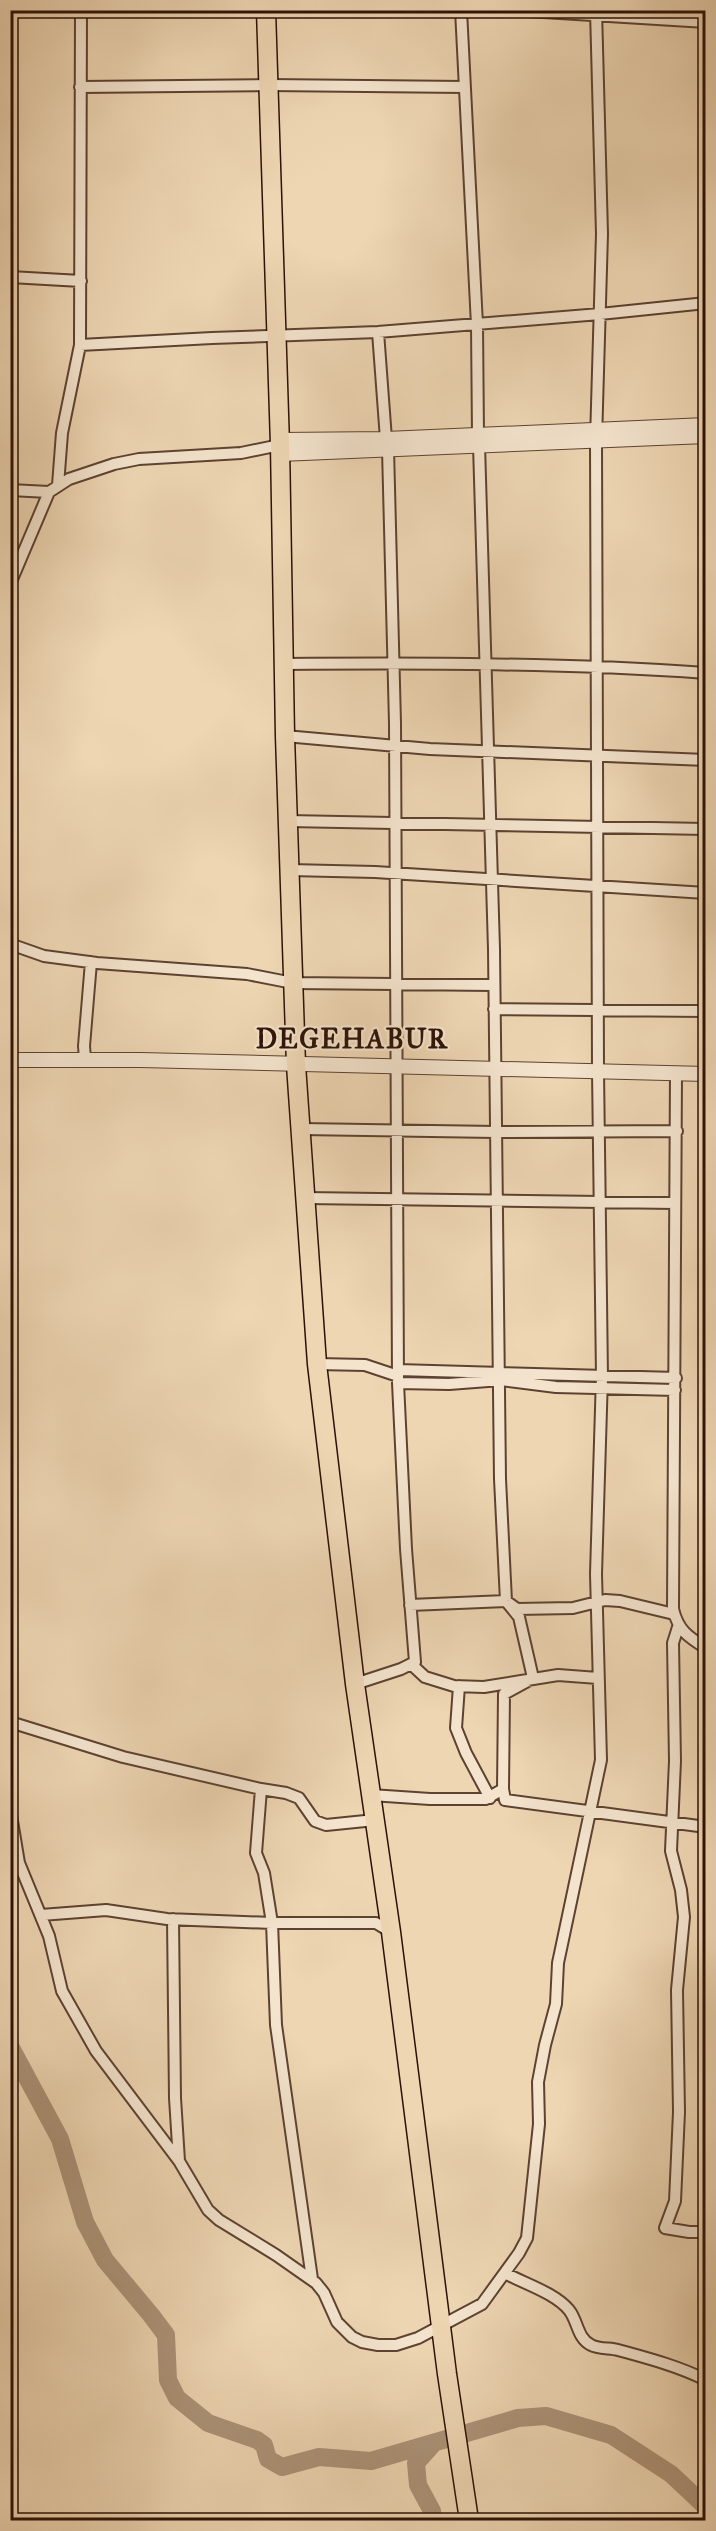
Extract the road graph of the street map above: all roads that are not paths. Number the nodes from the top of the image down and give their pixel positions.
1 (81, 10) edge
2 (266, 10) edge
3 (461, 10) edge
4 (511, 10) edge
5 (596, 13) edge
6 (705, 22) edge
7 (268, 85) junction
8 (80, 87) junction
9 (465, 87) junction
10 (10, 277) edge
11 (81, 282) junction
12 (705, 303) edge
13 (600, 314) junction
14 (477, 325) junction
15 (378, 332) junction
16 (275, 336) junction
17 (80, 345) junction
18 (705, 425) edge
19 (596, 434) junction
20 (705, 436) edge
21 (478, 440) junction
22 (387, 444) junction
23 (280, 446) junction
24 (53, 488) junction
25 (10, 490) edge
26 (10, 584) edge
27 (394, 663) junction
28 (284, 664) junction
29 (485, 664) junction
30 (597, 666) junction
31 (705, 673) edge
32 (285, 736) junction
33 (395, 746) junction
34 (488, 751) junction
35 (598, 755) junction
36 (705, 760) edge
37 (288, 821) junction
38 (396, 823) junction
39 (490, 825) junction
40 (598, 827) junction
41 (705, 829) edge
42 (290, 870) junction
43 (396, 874) junction
44 (492, 880) junction
45 (598, 887) junction
46 (705, 894) edge
47 (10, 944) edge
48 (91, 962) junction
49 (293, 983) junction
50 (396, 984) junction
51 (494, 985) junction
52 (494, 1009) junction
53 (598, 1010) junction
54 (705, 1011) edge
55 (85, 1059) junction
56 (10, 1060) edge
57 (296, 1065) junction
58 (397, 1067) junction
59 (495, 1069) junction
60 (598, 1071) junction
61 (676, 1073) junction
62 (705, 1074) edge
63 (301, 1129) junction
64 (397, 1131) junction
65 (677, 1131) junction
66 (496, 1132) junction
67 (599, 1132) junction
68 (305, 1197) junction
69 (397, 1199) junction
70 (497, 1200) junction
71 (600, 1201) junction
72 (675, 1203) junction
73 (317, 1364) junction
74 (450, 1371) junction
75 (556, 1374) junction
76 (398, 1376) junction
77 (602, 1376) junction
78 (500, 1377) junction
79 (676, 1378) junction
80 (449, 1384) junction
81 (556, 1387) junction
82 (602, 1388) junction
83 (675, 1390) junction
84 (506, 1601) junction
85 (597, 1602) junction
86 (410, 1605) junction
87 (674, 1614) junction
88 (678, 1627) junction
89 (705, 1648) edge
90 (411, 1664) junction
91 (533, 1678) junction
92 (598, 1678) junction
93 (355, 1684) junction
94 (459, 1686) junction
95 (10, 1722) edge
96 (261, 1789) junction
97 (503, 1789) junction
98 (371, 1795) junction
99 (490, 1798) junction
100 (10, 1809) edge
101 (589, 1811) junction
102 (375, 1820) junction
103 (672, 1822) junction
104 (705, 1827) edge
105 (41, 1915) junction
106 (173, 1919) junction
107 (272, 1923) junction
108 (391, 1932) junction
109 (179, 2162) junction
110 (705, 2232) edge
111 (505, 2273) junction
112 (312, 2279) junction
113 (441, 2326) junction
114 (705, 2380) edge
115 (468, 2515) edge

1 - 8 street
2 - 7 highway
3 - 9 street
4 - 5 street
5 - 6 street
5 - 13 street
7 - 8 street
7 - 9 street
7 - 16 highway
8 - 11 street
9 - 14 street
10 - 11 street
11 - 17 street
12 - 13 street
13 - 14 street
13 - 19 street
14 - 15 street
14 - 21 street
15 - 16 street
15 - 22 street
16 - 17 street
16 - 23 highway
17 - 24 street
18 - 19 street
19 - 20 street
19 - 21 street
19 - 30 street
21 - 22 street
21 - 29 street
22 - 23 street
22 - 27 street
23 - 24 street
23 - 28 highway
24 - 25 street
24 - 26 street
27 - 28 street
27 - 29 street
27 - 33 street
28 - 32 highway
29 - 30 street
29 - 34 street
30 - 31 street
30 - 35 street
32 - 33 street
32 - 37 highway
33 - 34 street
33 - 38 street
34 - 35 street
34 - 39 street
35 - 36 street
35 - 40 street
37 - 38 street
37 - 42 highway
38 - 39 street
38 - 43 street
39 - 40 street
39 - 44 street
40 - 41 street
40 - 45 street
42 - 43 street
42 - 49 highway
43 - 44 street
43 - 50 street
44 - 45 street
44 - 51 street
45 - 46 street
45 - 53 street
47 - 48 street
48 - 49 street
48 - 55 street
49 - 50 street
49 - 57 highway
50 - 51 street
50 - 58 street
51 - 52 street
52 - 53 street
52 - 59 street
53 - 54 street
53 - 60 street
55 - 56 street
55 - 57 street
57 - 58 street
57 - 63 highway
58 - 59 street
58 - 64 street
59 - 60 street
59 - 66 street
60 - 61 street
60 - 67 street
61 - 62 street
61 - 65 street
63 - 64 street
63 - 68 highway
64 - 66 street
64 - 69 street
65 - 67 street
65 - 72 street
66 - 67 street
66 - 70 street
67 - 71 street
68 - 69 street
68 - 73 highway
69 - 70 street
69 - 76 street
70 - 71 street
70 - 78 street
71 - 72 street
71 - 77 street
72 - 79 street
73 - 76 street
73 - 93 highway
74 - 76 street
74 - 78 street
74 - 80 street
75 - 77 street
75 - 78 street
75 - 81 street
76 - 80 street
76 - 86 street
77 - 79 street
77 - 82 street
78 - 80 street
78 - 81 street
78 - 84 street
79 - 83 street
81 - 82 street
82 - 83 street
82 - 85 street
83 - 87 street
84 - 85 street
84 - 86 street
84 - 91 street
85 - 87 street
85 - 92 street
86 - 90 street
87 - 88 street
88 - 89 street
88 - 103 street
90 - 93 street
90 - 94 street
91 - 92 street
91 - 94 street
91 - 97 street
92 - 101 street
93 - 98 highway
94 - 99 street
95 - 96 street
96 - 102 street
96 - 107 street
97 - 99 street
97 - 101 street
98 - 99 street
98 - 102 highway
100 - 105 street
101 - 103 street
101 - 111 street
102 - 108 highway
103 - 104 street
103 - 110 street
105 - 106 street
105 - 109 street
106 - 107 street
106 - 109 street
107 - 108 street
107 - 112 street
108 - 113 highway
109 - 112 street
111 - 113 street
111 - 114 street
112 - 113 street
113 - 115 highway

